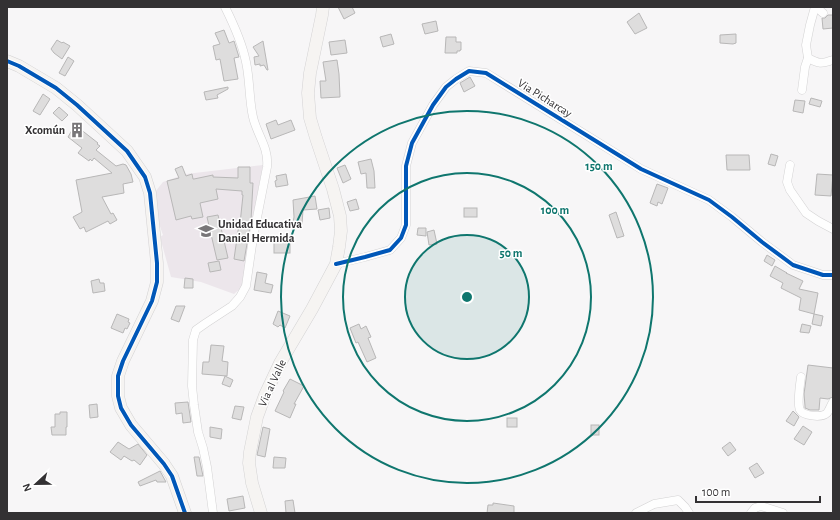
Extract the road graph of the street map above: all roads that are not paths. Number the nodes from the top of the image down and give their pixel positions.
1 (225, 7) edge
2 (323, 7) edge
3 (816, 7) edge
4 (823, 13) dead end
5 (808, 58) junction
6 (833, 60) edge
7 (7, 61) edge
8 (802, 90) dead end
9 (790, 165) dead end
10 (833, 228) edge
11 (336, 264) junction
12 (833, 275) edge
13 (801, 377) dead end
14 (833, 402) edge
15 (185, 513) edge
16 (213, 513) edge
17 (261, 513) edge
18 (636, 513) edge
19 (689, 513) edge
20 (751, 513) edge
21 (783, 513) edge

1 - 16 street
2 - 11 street, Via al Valle
3 - 4 street
3 - 5 street
5 - 6 street
5 - 8 street
7 - 15 street
9 - 10 street
11 - 12 street, Via Picharcay
11 - 17 street, Via al Valle
13 - 14 street
18 - 19 street
20 - 21 street

